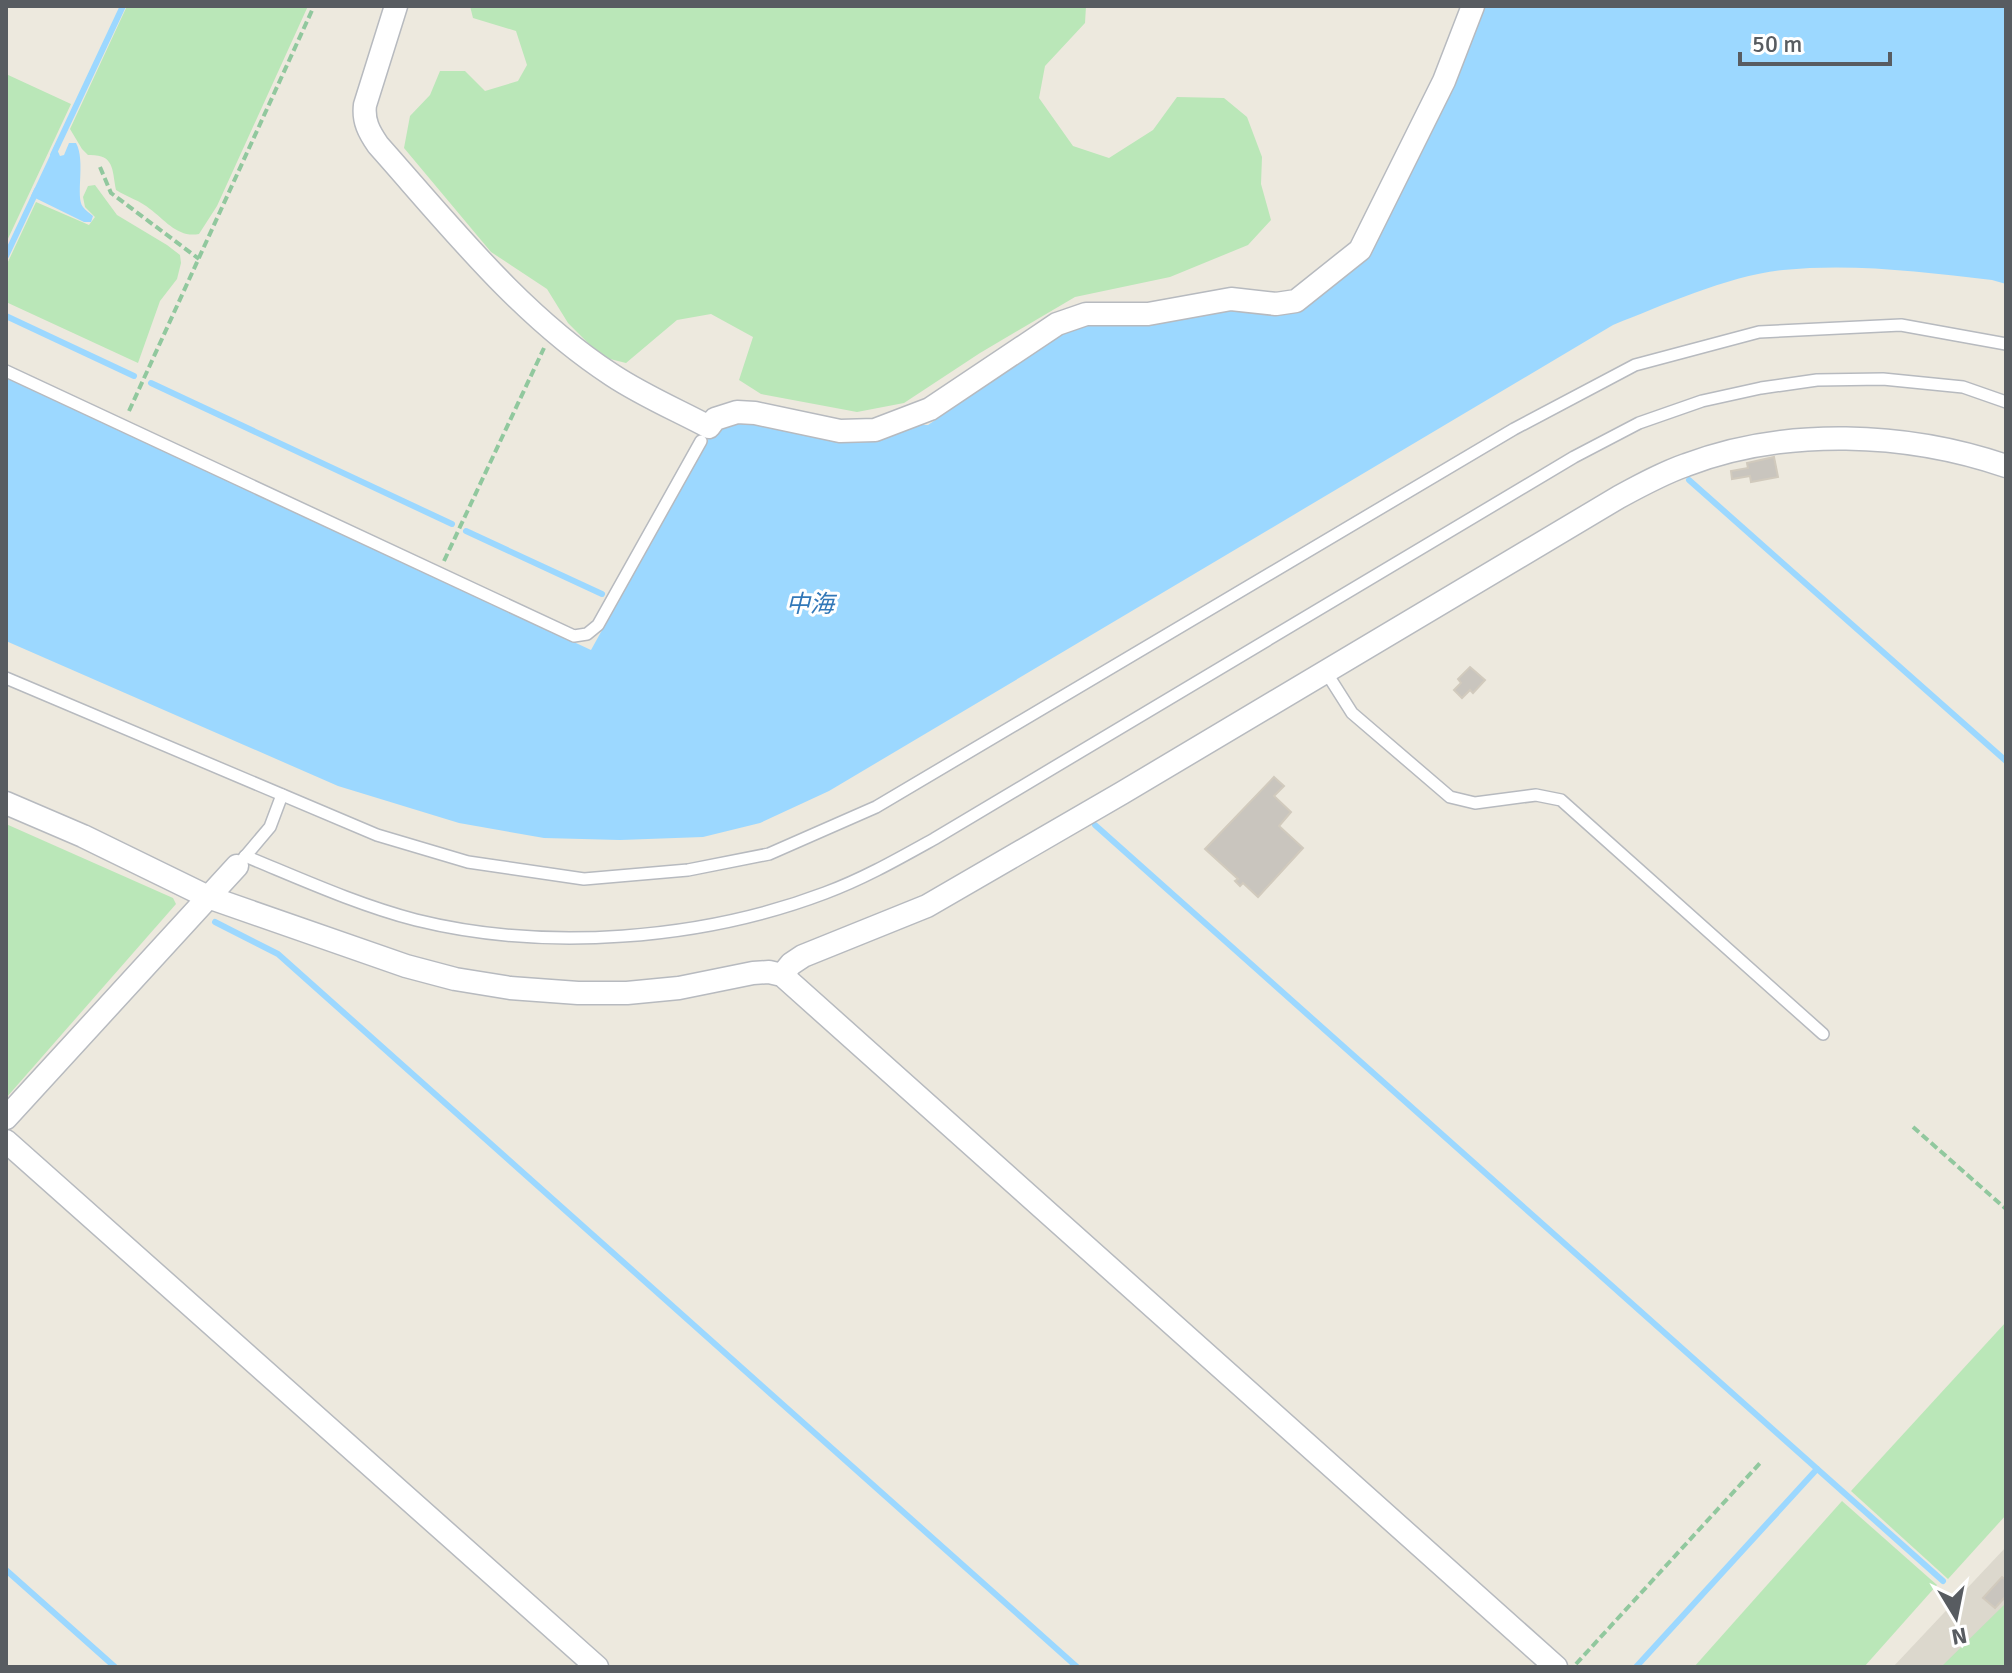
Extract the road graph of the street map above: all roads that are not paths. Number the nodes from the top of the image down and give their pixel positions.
1 (396, 6) edge
2 (1473, 6) edge
3 (2006, 344) edge
4 (6, 371) edge
5 (2006, 402) edge
6 (705, 434) junction
7 (2006, 466) edge
8 (1326, 672) junction
9 (6, 678) edge
10 (282, 795) junction
11 (6, 803) edge
12 (241, 861) junction
13 (208, 897) junction
14 (782, 975) junction
15 (1823, 1034) dead end
16 (6, 1118) edge
17 (6, 1141) edge
18 (597, 1667) edge
19 (1556, 1667) edge

1 - 6 street
2 - 6 street
3 - 10 lane
4 - 6 lane
5 - 12 lane
7 - 8 street
8 - 14 street
8 - 15 lane
9 - 10 lane
10 - 12 lane
11 - 13 street
12 - 13 street
13 - 14 street
13 - 16 street
14 - 19 street
17 - 18 street

